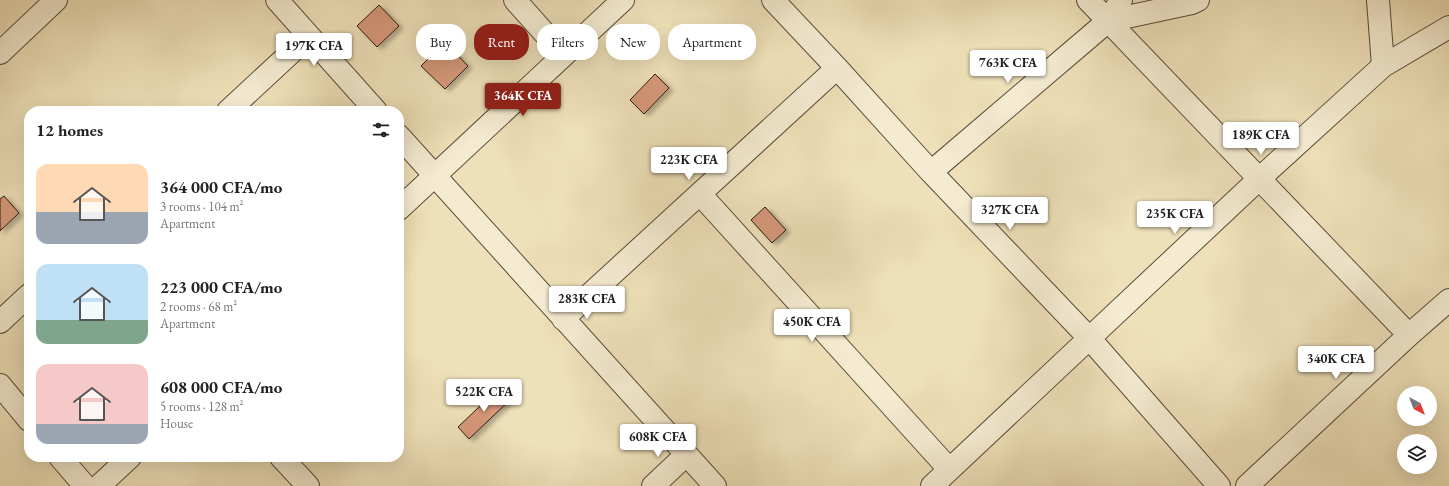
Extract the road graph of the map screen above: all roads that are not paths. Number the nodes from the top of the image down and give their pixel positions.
1 (56, 0) edge
2 (277, 0) edge
3 (515, 0) edge
4 (623, 0) edge
5 (774, 0) edge
6 (1088, 0) edge
7 (1121, 0) edge
8 (1198, 0) edge
9 (1378, 0) edge
10 (1108, 21) junction
11 (597, 24) edge
12 (537, 25) edge
13 (1449, 27) edge
14 (309, 36) junction
15 (1, 50) edge
16 (559, 60) edge
17 (1383, 66) junction
18 (837, 68) junction
19 (233, 106) edge
20 (372, 106) edge
21 (404, 142) edge
22 (931, 172) junction
23 (434, 176) junction
24 (1259, 179) junction
25 (700, 194) junction
26 (404, 203) edge
27 (24, 300) edge
28 (1449, 300) edge
29 (563, 319) junction
30 (0, 322) edge
31 (1409, 335) junction
32 (1090, 338) junction
33 (0, 386) edge
34 (24, 414) edge
35 (686, 455) junction
36 (64, 462) edge
37 (125, 462) edge
38 (286, 462) edge
39 (949, 469) junction
40 (85, 486) edge
41 (99, 486) edge
42 (308, 486) edge
43 (653, 486) edge
44 (715, 486) edge
45 (932, 486) edge
46 (1220, 486) edge
47 (1247, 486) edge

1 - 15 street
2 - 14 street
3 - 12 street
4 - 11 street
5 - 18 street
6 - 10 street
7 - 10 street
8 - 10 street
9 - 17 street
10 - 22 street
10 - 24 street
13 - 17 street
14 - 19 street
14 - 20 street
16 - 23 street
17 - 24 street
18 - 22 street
18 - 25 street
21 - 23 street
22 - 32 street
23 - 26 street
23 - 29 street
24 - 31 street
24 - 32 street
25 - 29 street
25 - 39 street
27 - 30 street
28 - 31 street
29 - 35 street
31 - 47 street
32 - 39 street
32 - 46 street
33 - 34 street
35 - 43 street
35 - 44 street
36 - 40 street
37 - 41 street
38 - 42 street
39 - 45 street

